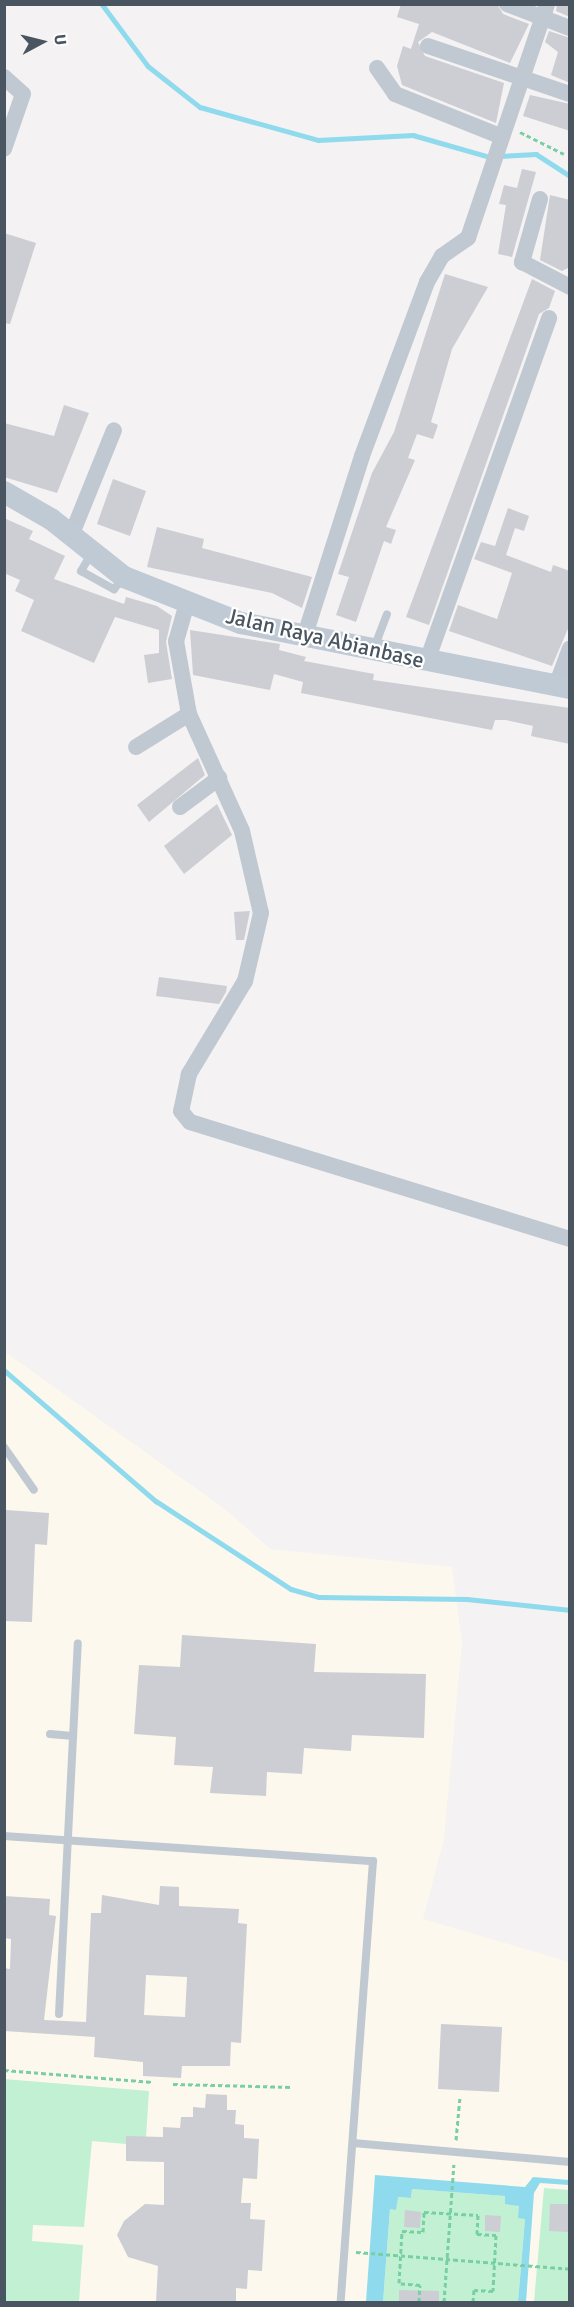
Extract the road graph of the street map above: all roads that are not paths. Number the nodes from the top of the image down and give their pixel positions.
1 (507, 4) edge
2 (544, 11) edge
3 (570, 28) edge
4 (428, 46) dead end
5 (377, 68) dead end
6 (4, 77) edge
7 (520, 78) junction
8 (570, 94) edge
9 (501, 135) junction
10 (4, 149) edge
11 (540, 199) dead end
12 (570, 286) edge
13 (549, 318) dead end
14 (114, 430) dead end
15 (4, 492) edge
16 (71, 536) junction
17 (187, 603) junction
18 (387, 615) dead end
19 (304, 638) junction
20 (570, 648) edge
21 (372, 652) junction
22 (427, 661) junction
23 (563, 687) edge
24 (189, 714) junction
25 (136, 747) dead end
26 (219, 777) junction
27 (180, 807) dead end
28 (570, 1239) edge
29 (4, 1447) edge
30 (33, 1490) dead end
31 (78, 1642) dead end
32 (50, 1734) dead end
33 (74, 1736) junction
34 (4, 1836) edge
35 (68, 1840) junction
36 (59, 2014) dead end
37 (353, 2143) junction
38 (570, 2162) edge
39 (341, 2302) edge

1 - 2 street
2 - 3 street
2 - 7 street
4 - 7 street
5 - 9 street
6 - 10 street
7 - 8 street
7 - 9 street
9 - 19 street
11 - 12 street
13 - 22 street
14 - 16 street
15 - 16 main road, Jalan Raya Abianbase
16 - 17 main road, Jalan Raya Abianbase
17 - 19 main road, Jalan Raya Abianbase
17 - 24 street
18 - 21 lane
19 - 21 main road, Jalan Raya Abianbase
20 - 23 street
21 - 22 main road, Jalan Raya Abianbase
22 - 23 main road, Jalan Raya Abianbase
24 - 25 street
24 - 26 street
26 - 27 street
26 - 28 street
29 - 30 lane
31 - 33 lane
32 - 33 lane
33 - 35 lane
34 - 35 lane
35 - 36 lane
35 - 37 lane
37 - 38 lane
37 - 39 lane

